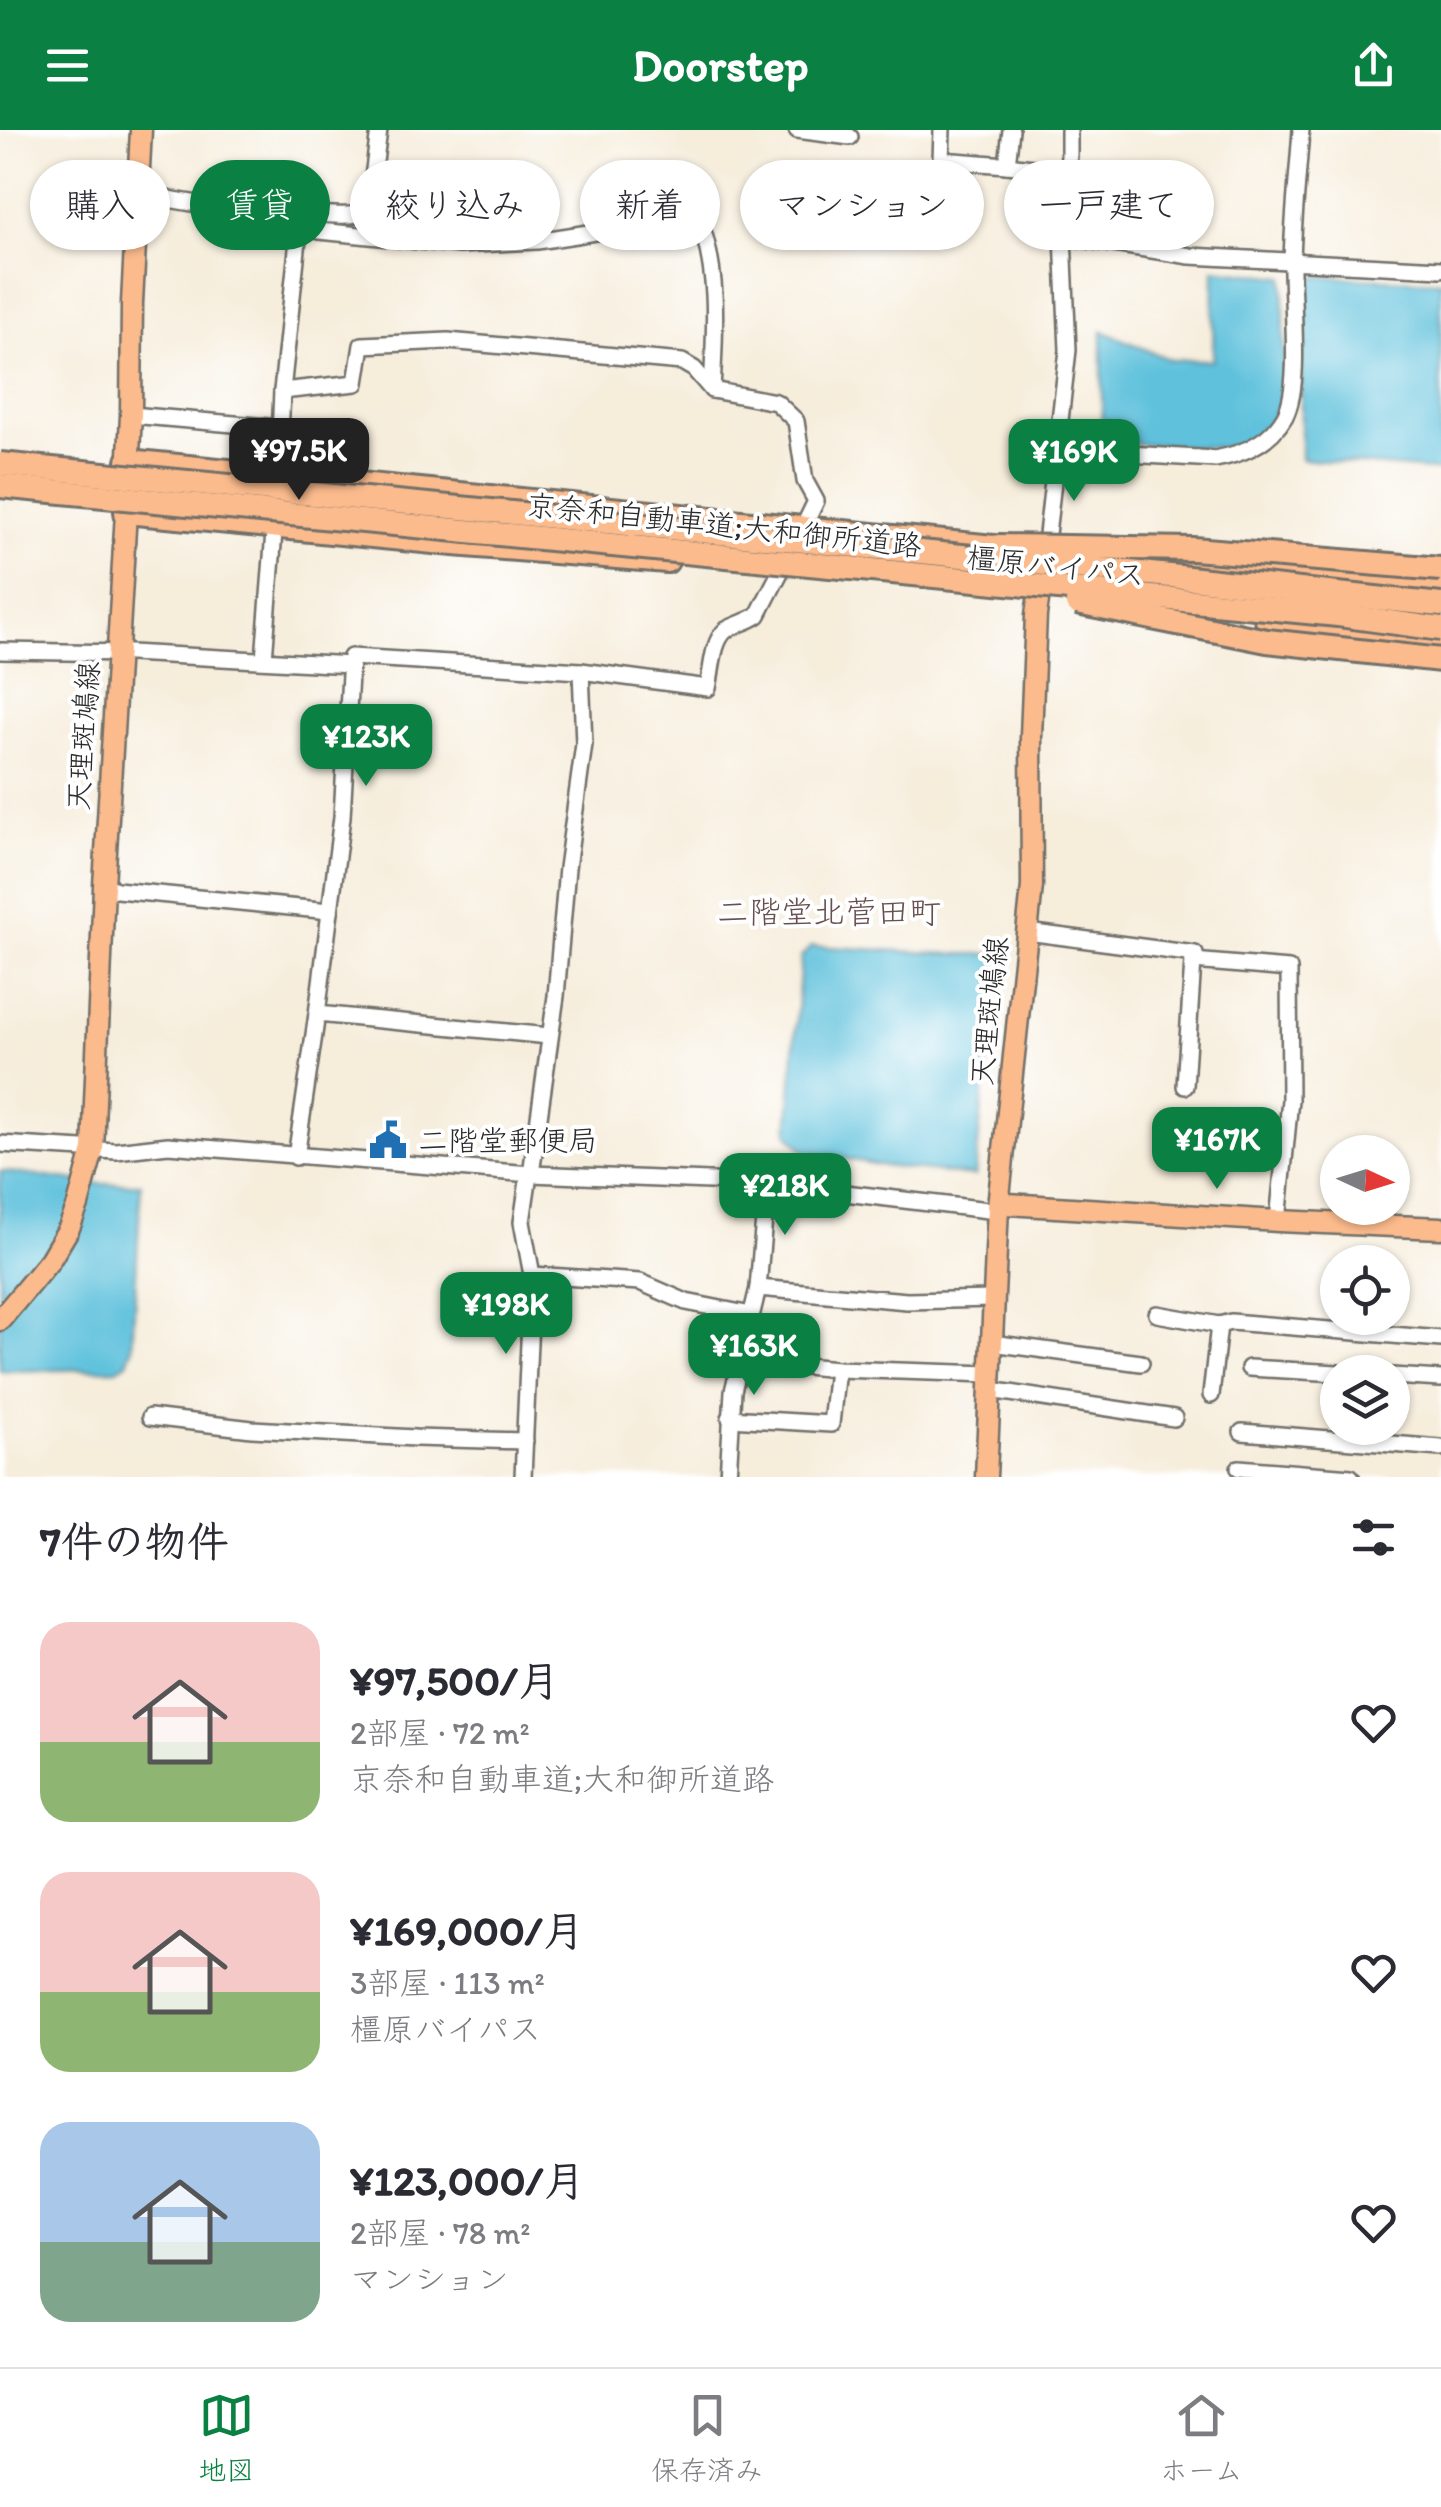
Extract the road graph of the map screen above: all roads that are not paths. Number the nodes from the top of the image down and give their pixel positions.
1 (141, 130) edge
2 (379, 130) edge
3 (797, 130) edge
4 (942, 130) edge
5 (1012, 130) edge
6 (1069, 130) edge
7 (1301, 130) edge
8 (850, 137) dead end
9 (139, 160) edge
10 (1009, 160) edge
11 (1068, 160) edge
12 (1004, 165) edge
13 (330, 215) edge
14 (330, 232) edge
15 (134, 250) edge
16 (297, 250) edge
17 (1064, 250) edge
18 (1152, 250) edge
19 (1292, 263) junction
20 (1441, 269) edge
21 (712, 390) junction
22 (282, 391) junction
23 (131, 415) junction
24 (280, 428) junction
25 (1058, 450) junction
26 (128, 461) junction
27 (0, 464) edge
28 (278, 476) junction
29 (0, 486) edge
30 (126, 512) junction
31 (274, 526) junction
32 (803, 529) junction
33 (854, 546) junction
34 (1045, 552) junction
35 (727, 556) junction
36 (1441, 569) edge
37 (779, 572) junction
38 (1441, 590) edge
39 (1038, 593) junction
40 (1441, 605) edge
41 (1441, 628) edge
42 (1441, 642) edge
43 (0, 651) edge
44 (119, 652) junction
45 (264, 660) junction
46 (1441, 660) edge
47 (351, 665) junction
48 (581, 671) junction
49 (104, 886) junction
50 (330, 911) junction
51 (1027, 932) junction
52 (1193, 961) junction
53 (317, 1014) junction
54 (548, 1036) junction
55 (1185, 1086) dead end
56 (0, 1144) edge
57 (94, 1150) junction
58 (296, 1156) junction
59 (530, 1174) junction
60 (767, 1184) junction
61 (998, 1206) junction
62 (1278, 1221) junction
63 (1441, 1228) edge
64 (532, 1275) junction
65 (758, 1288) junction
66 (994, 1299) junction
67 (1157, 1314) dead end
68 (751, 1315) junction
69 (0, 1320) edge
70 (1219, 1325) junction
71 (1441, 1338) edge
72 (992, 1342) junction
73 (740, 1360) junction
74 (1141, 1363) dead end
75 (1248, 1368) dead end
76 (836, 1369) junction
77 (1320, 1372) edge
78 (1410, 1377) edge
79 (1441, 1379) edge
80 (990, 1382) junction
81 (1210, 1395) dead end
82 (150, 1417) dead end
83 (730, 1418) junction
84 (1174, 1418) dead end
85 (1242, 1432) dead end
86 (525, 1441) junction
87 (1441, 1448) edge
88 (1240, 1468) dead end
89 (522, 1477) edge
90 (728, 1477) edge
91 (986, 1477) edge
92 (1351, 1477) edge

1 - 9 main road, 天理斑鳩線
2 - 13 street
3 - 8 street
4 - 12 street
5 - 10 street
6 - 11 street
7 - 19 street
14 - 21 street
15 - 23 main road, 天理斑鳩線
16 - 22 street
17 - 25 street
18 - 19 street
19 - 20 street
19 - 25 street
21 - 22 street
21 - 32 street
22 - 24 street
23 - 24 street
23 - 26 main road, 天理斑鳩線
24 - 28 street
25 - 34 street
26 - 28 highway, 橿原バイパス
26 - 30 main road, 天理斑鳩線
27 - 33 highway, 京奈和自動車道;大和御所道路, bridge
28 - 31 street
28 - 32 highway, 橿原バイパス
29 - 35 highway, 京奈和自動車道;大和御所道路, bridge
30 - 31 highway, 橿原バイパス
30 - 44 main road, 天理斑鳩線
31 - 37 highway, 橿原バイパス
31 - 45 street
32 - 34 highway, 橿原バイパス
32 - 37 street
33 - 36 highway, bridge
33 - 40 highway, 京奈和自動車道;大和御所道路, bridge
34 - 38 highway, 橿原バイパス
34 - 39 main road, 天理斑鳩線
35 - 41 highway, 京奈和自動車道;大和御所道路, bridge
35 - 46 highway, bridge
37 - 39 highway, 橿原バイパス
37 - 48 street
39 - 42 highway, 橿原バイパス
39 - 51 main road, 天理斑鳩線
43 - 44 street
44 - 45 street
44 - 49 main road, 天理斑鳩線
45 - 47 street
47 - 48 street
47 - 50 street
48 - 54 street
49 - 50 street
49 - 57 main road, 天理斑鳩線
50 - 53 street
51 - 52 street
51 - 61 main road, 天理斑鳩線
52 - 55 street
52 - 62 street
53 - 54 street
53 - 58 street
54 - 59 street
56 - 57 street
57 - 58 street
57 - 69 main road, 天理斑鳩線
58 - 59 street
59 - 60 street
59 - 64 street
60 - 61 street
60 - 65 street
61 - 62 main road
61 - 66 main road, 天理斑鳩線
62 - 63 main road
64 - 68 street
64 - 86 street
65 - 66 street
65 - 68 street
66 - 72 main road, 天理斑鳩線
67 - 70 street
68 - 73 street
70 - 71 street
70 - 81 street
72 - 74 street
72 - 80 main road, 天理斑鳩線
73 - 76 street
73 - 83 street
75 - 77 street
76 - 80 street
76 - 83 street
78 - 79 street
80 - 84 street
80 - 91 main road, 天理斑鳩線
82 - 86 street
83 - 90 street
85 - 87 street
86 - 89 street
88 - 92 street

